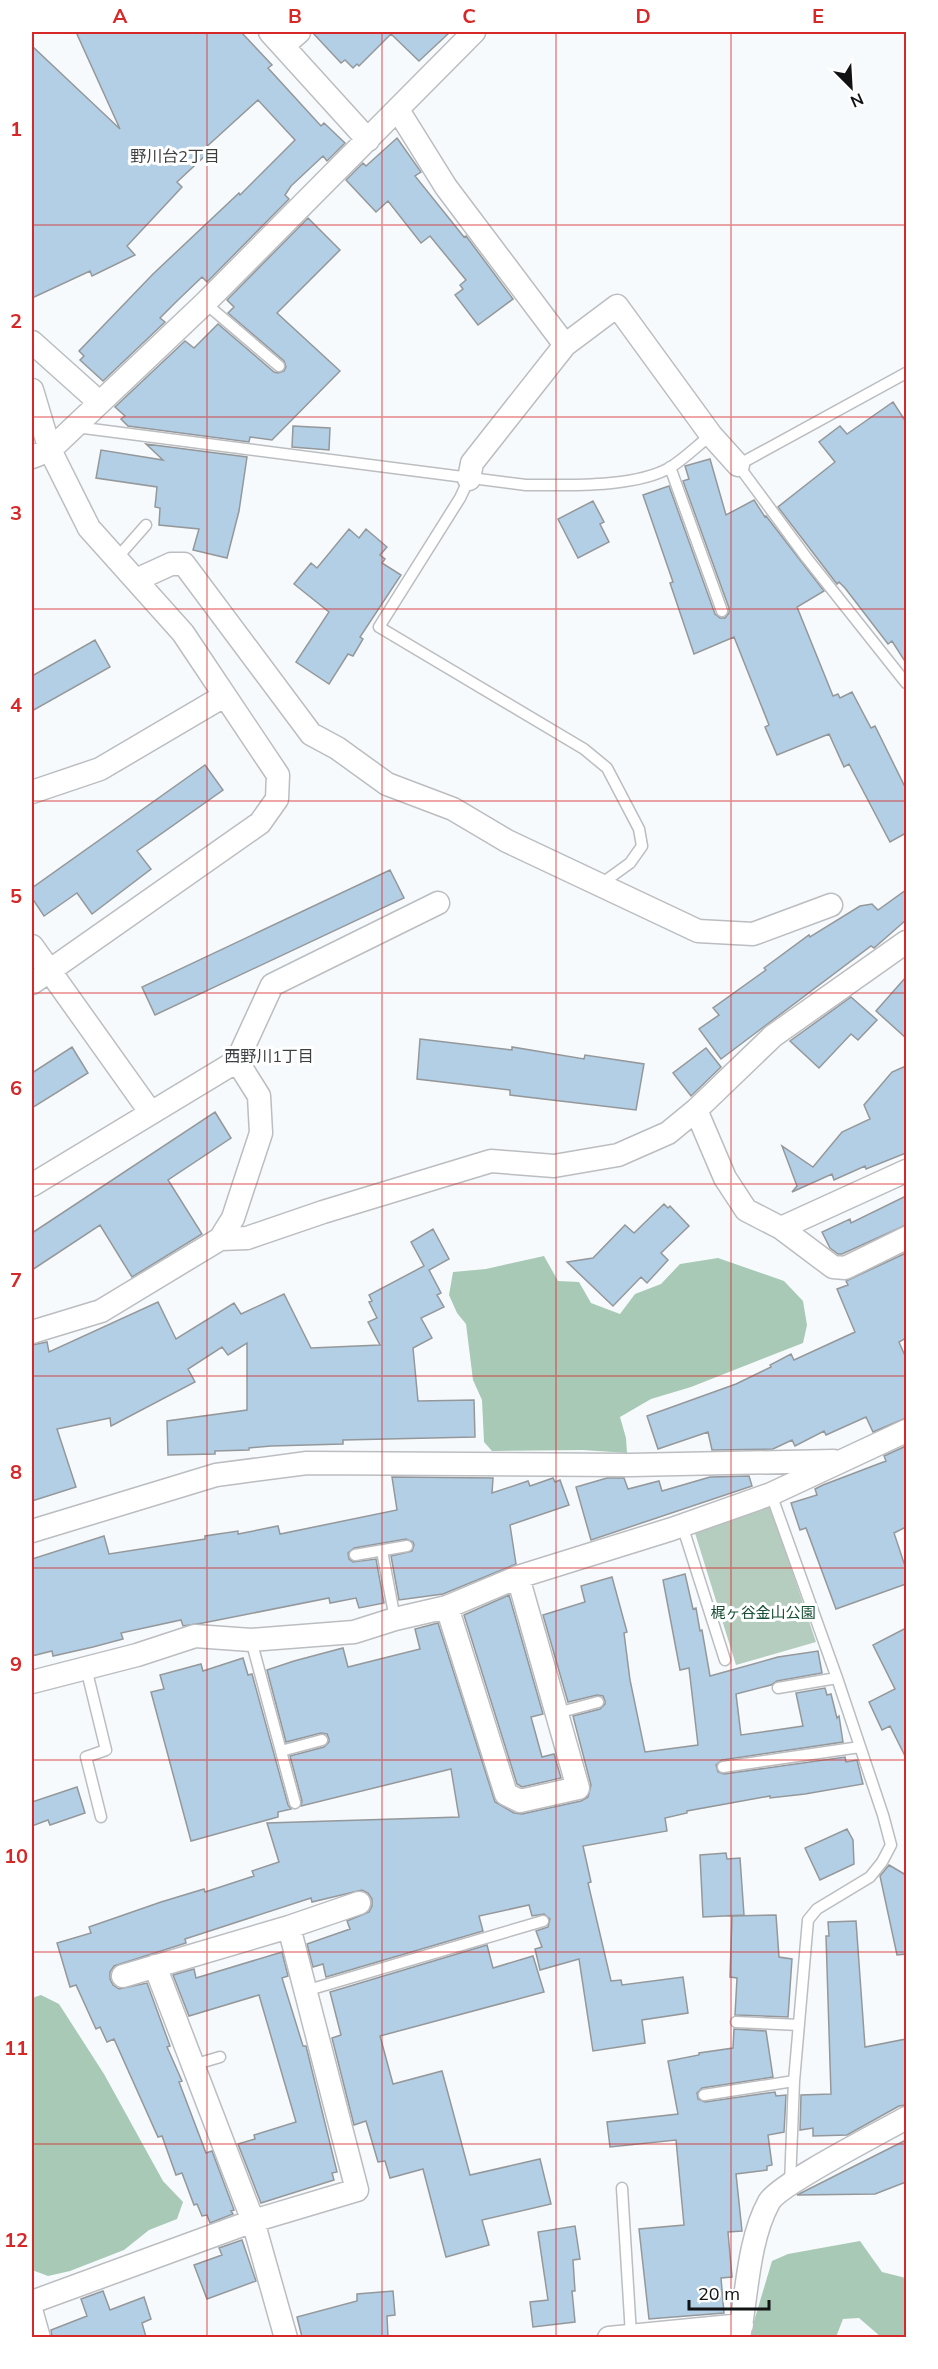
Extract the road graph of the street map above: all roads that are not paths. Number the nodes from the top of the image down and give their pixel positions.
1 (474, 32) edge
2 (284, 36) edge
3 (398, 110) junction
4 (368, 140) junction
5 (205, 303) junction
6 (32, 342) edge
7 (565, 345) junction
8 (279, 366) dead end
9 (906, 373) edge
10 (32, 390) edge
11 (99, 402) junction
12 (76, 427) junction
13 (711, 435) junction
14 (41, 453) edge
15 (738, 465) junction
16 (670, 467) junction
17 (469, 479) junction
18 (146, 525) dead end
19 (117, 558) junction
20 (136, 580) junction
21 (722, 611) dead end
22 (906, 683) edge
23 (224, 696) junction
24 (32, 792) edge
25 (601, 884) junction
26 (438, 903) dead end
27 (831, 904) dead end
28 (906, 942) edge
29 (32, 946) edge
30 (40, 977) edge
31 (237, 1061) junction
32 (696, 1110) junction
33 (151, 1113) junction
34 (906, 1171) edge
35 (32, 1185) edge
36 (781, 1228) junction
37 (906, 1238) edge
38 (220, 1239) junction
39 (32, 1332) edge
40 (904, 1438) edge
41 (843, 1460) junction
42 (771, 1494) junction
43 (682, 1525) junction
44 (32, 1531) edge
45 (406, 1546) dead end
46 (382, 1551) junction
47 (355, 1555) dead end
48 (518, 1577) junction
49 (447, 1607) junction
50 (395, 1619) junction
51 (251, 1640) junction
52 (725, 1660) dead end
53 (86, 1668) junction
54 (837, 1678) junction
55 (32, 1682) edge
56 (778, 1688) dead end
57 (598, 1702) dead end
58 (557, 1713) junction
59 (322, 1740) dead end
60 (860, 1747) junction
61 (281, 1751) junction
62 (723, 1767) dead end
63 (295, 1803) dead end
64 (100, 1817) dead end
65 (359, 1903) dead end
66 (543, 1921) dead end
67 (289, 1927) junction
68 (155, 1966) junction
69 (123, 1976) dead end
70 (305, 1991) junction
71 (736, 2022) dead end
72 (799, 2025) junction
73 (220, 2056) dead end
74 (193, 2065) junction
75 (794, 2081) junction
76 (704, 2094) dead end
77 (906, 2118) edge
78 (790, 2184) junction
79 (622, 2188) dead end
80 (253, 2222) junction
81 (33, 2302) edge
82 (741, 2331) edge
83 (620, 2336) edge
84 (39, 2337) edge
85 (286, 2337) edge

1 - 3 street
2 - 4 street
3 - 4 street
3 - 7 street
4 - 5 street
5 - 8 lane
5 - 11 street
6 - 11 street
7 - 13 street
7 - 17 street
9 - 15 lane
10 - 14 street
11 - 12 street
12 - 14 street
12 - 17 lane
13 - 15 street
13 - 16 lane
14 - 19 street
15 - 22 lane
16 - 17 lane
16 - 21 lane
17 - 25 lane
18 - 19 lane
19 - 20 street
20 - 23 street
20 - 25 street
23 - 24 street
23 - 30 street
25 - 27 street
26 - 31 street
28 - 32 street
29 - 30 street
30 - 33 street
31 - 33 street
31 - 38 street
32 - 36 street
32 - 38 street
33 - 35 street
34 - 36 street
36 - 37 street
38 - 39 street
40 - 41 street
41 - 42 street
41 - 44 street
42 - 43 street
42 - 54 lane
43 - 48 street
43 - 52 lane
45 - 46 lane
46 - 47 lane
46 - 50 lane
48 - 49 street
48 - 58 street
49 - 50 street
49 - 58 street
50 - 51 street
51 - 53 street
51 - 61 lane
53 - 55 street
53 - 64 lane
54 - 56 lane
54 - 60 lane
57 - 58 lane
59 - 61 lane
60 - 62 lane
60 - 72 lane
61 - 63 lane
65 - 67 street
66 - 70 lane
67 - 68 street
67 - 70 street
68 - 69 street
68 - 74 street
70 - 80 street
71 - 72 lane
72 - 75 lane
73 - 74 lane
74 - 80 street
75 - 76 lane
75 - 78 lane
77 - 78 street
78 - 82 street
79 - 83 lane
80 - 81 street
80 - 85 street
81 - 84 street
82 - 83 street

